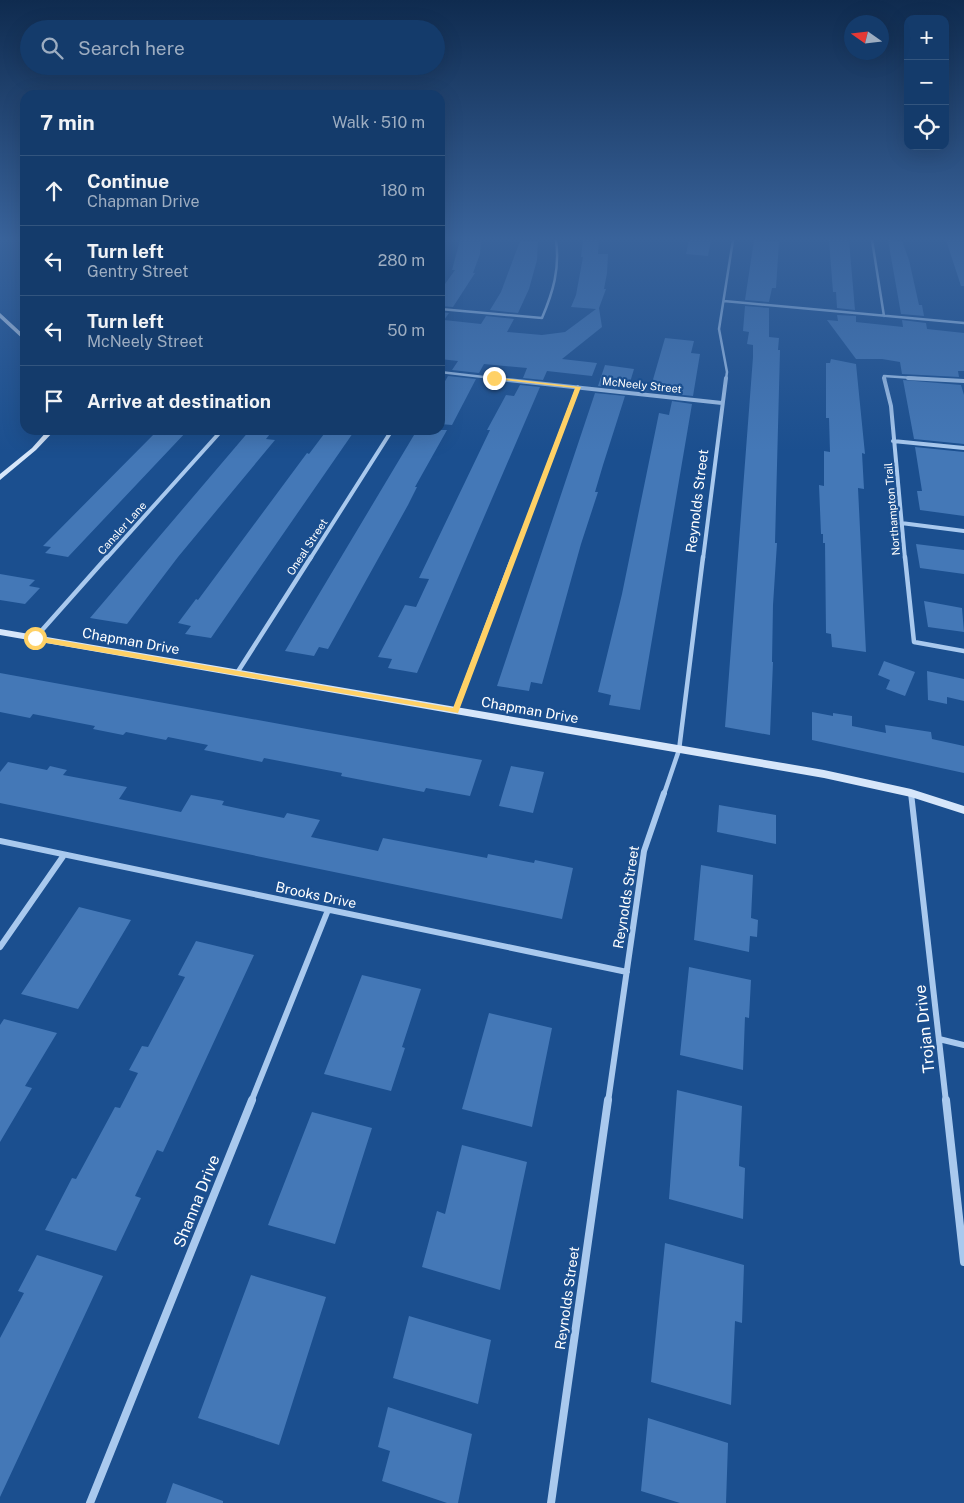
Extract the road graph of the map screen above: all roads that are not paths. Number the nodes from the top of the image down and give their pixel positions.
1 (453, 310) edge
2 (545, 310) edge
3 (722, 310) edge
4 (821, 310) edge
5 (883, 310) edge
6 (0, 315) edge
7 (884, 316) junction
8 (964, 323) edge
9 (20, 334) edge
10 (445, 373) edge
11 (964, 381) edge
12 (578, 387) junction
13 (722, 403) junction
14 (47, 435) edge
15 (218, 435) edge
16 (389, 435) edge
17 (894, 441) junction
18 (964, 448) edge
19 (0, 478) edge
20 (901, 523) junction
21 (964, 531) edge
22 (0, 632) edge
23 (35, 638) junction
24 (964, 652) edge
25 (237, 673) junction
26 (455, 711) junction
27 (679, 750) junction
28 (911, 793) junction
29 (964, 810) edge
30 (0, 841) edge
31 (64, 855) junction
32 (328, 910) junction
33 (0, 947) edge
34 (627, 972) junction
35 (939, 1039) junction
36 (964, 1045) edge
37 (964, 1262) edge
38 (90, 1503) edge
39 (551, 1503) edge

1 - 2 street
3 - 13 street, Reynolds Street
4 - 7 street
5 - 7 street
6 - 9 street
7 - 8 street
10 - 12 street, McNeely Street
11 - 17 street, Northampton Trail
12 - 13 street, McNeely Street
12 - 26 street
13 - 27 street, Reynolds Street
14 - 19 street
15 - 23 street, Cansler Lane
16 - 25 street, Oneal Street
17 - 18 street
17 - 20 street, Northampton Trail
20 - 21 street
20 - 24 street, Northampton Trail
22 - 23 street, Chapman Drive
23 - 25 street, Chapman Drive
25 - 26 street, Chapman Drive
26 - 27 street, Chapman Drive
27 - 28 street, Chapman Drive
27 - 34 street, Reynolds Street
28 - 29 street, Chapman Drive
28 - 35 street, Trojan Drive
30 - 31 street, Brooks Drive
31 - 32 street, Brooks Drive
31 - 33 street
32 - 34 street, Brooks Drive
32 - 38 street, Shanna Drive
34 - 39 street, Reynolds Street
35 - 36 street
35 - 37 street, Trojan Drive

